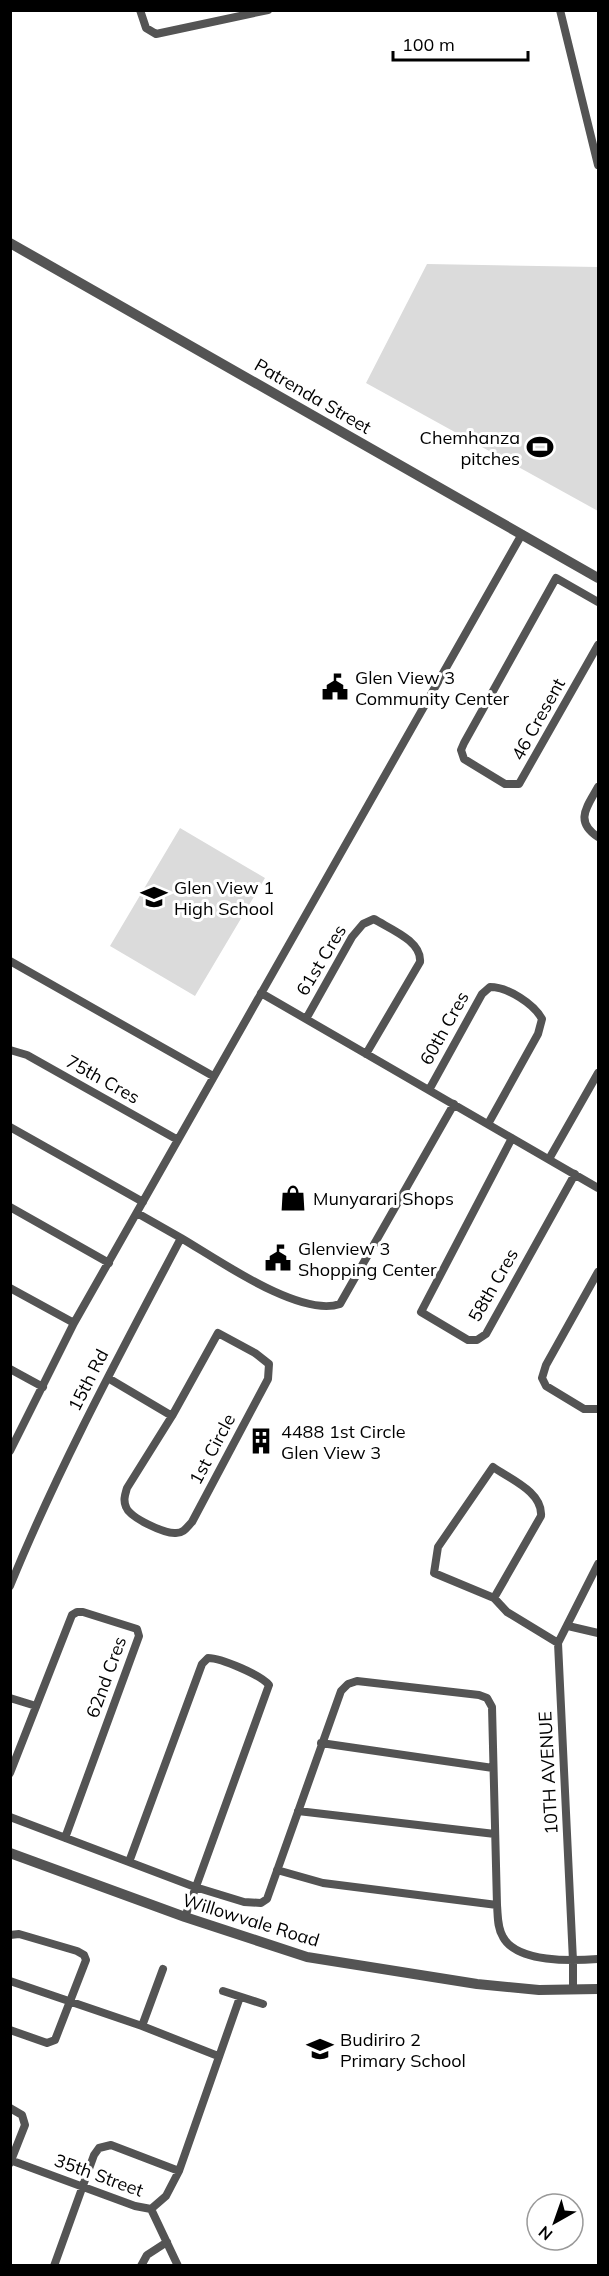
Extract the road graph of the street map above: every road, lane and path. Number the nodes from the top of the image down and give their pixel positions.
1 (140, 10) edge
2 (213, 10) edge
3 (268, 10) edge
4 (560, 10) edge
5 (215, 22) junction
6 (598, 165) edge
7 (10, 243) edge
8 (522, 534) junction
9 (598, 578) edge
10 (598, 602) edge
11 (598, 645) edge
12 (598, 787) edge
13 (598, 837) edge
14 (10, 961) edge
15 (261, 993) junction
16 (306, 1018) junction
17 (10, 1050) edge
18 (366, 1054) junction
19 (598, 1073) edge
20 (213, 1076) junction
21 (429, 1090) junction
22 (454, 1104) junction
23 (488, 1124) junction
24 (10, 1126) edge
25 (512, 1138) junction
26 (178, 1140) junction
27 (549, 1159) junction
28 (575, 1174) junction
29 (598, 1188) edge
30 (143, 1202) junction
31 (10, 1207) edge
32 (137, 1213) junction
33 (181, 1238) junction
34 (109, 1263) junction
35 (598, 1272) edge
36 (10, 1288) edge
37 (74, 1323) junction
38 (10, 1369) edge
39 (108, 1378) junction
40 (42, 1387) junction
41 (598, 1409) edge
42 (172, 1416) junction
43 (11, 1449) edge
44 (598, 1564) edge
45 (10, 1586) edge
46 (494, 1598) junction
47 (568, 1626) junction
48 (598, 1633) edge
49 (558, 1643) junction
50 (10, 1698) edge
51 (36, 1706) junction
52 (321, 1743) junction
53 (493, 1768) junction
54 (10, 1773) edge
55 (298, 1811) junction
56 (10, 1817) edge
57 (495, 1834) junction
58 (65, 1838) junction
59 (10, 1852) edge
60 (129, 1862) junction
61 (277, 1870) junction
62 (195, 1887) junction
63 (497, 1905) junction
64 (185, 1917) junction
65 (10, 1935) edge
66 (598, 1959) edge
67 (573, 1961) junction
68 (163, 1970) dead end
69 (10, 1981) edge
70 (598, 1989) edge
71 (573, 1990) junction
72 (223, 1991) dead end
73 (240, 1996) junction
74 (67, 2000) junction
75 (263, 2004) dead end
76 (142, 2026) junction
77 (10, 2030) edge
78 (218, 2056) junction
79 (10, 2108) edge
80 (11, 2161) edge
81 (178, 2171) junction
82 (82, 2187) junction
83 (151, 2209) junction
84 (167, 2242) junction
85 (54, 2265) edge
86 (141, 2265) edge
87 (178, 2265) edge

1 - 5 street
2 - 5 street
3 - 5 street
4 - 6 street
7 - 8 street, Patrenda Street
8 - 9 street, Patrenda Street
8 - 15 street
10 - 11 street, 46 Cresent
12 - 13 street
14 - 20 street
15 - 16 street
15 - 20 street
16 - 18 street
16 - 18 street, 61st Cres
17 - 26 street, 75th Cres
18 - 21 street
19 - 27 street
20 - 26 street
21 - 22 street
21 - 23 street, 60th Cres
22 - 23 street
22 - 33 street
23 - 25 street
24 - 30 street
25 - 27 street
25 - 28 street, 58th Cres
26 - 30 street
27 - 28 street
28 - 29 street
30 - 32 street
31 - 34 street
32 - 33 street
32 - 34 street
33 - 39 street, 15th Rd
34 - 37 street
35 - 41 street
36 - 37 street
37 - 40 street
38 - 40 street
39 - 42 street
39 - 45 street, 15th Rd
40 - 43 street
42 - 42 street, 1st Circle
44 - 47 street
46 - 46 street
46 - 49 street
47 - 48 street
47 - 49 street
49 - 67 street, 10TH AVENUE
50 - 51 street
51 - 54 street, 62nd Cres
51 - 58 street, 62nd Cres
52 - 53 street
52 - 53 street
52 - 55 street
53 - 57 street
55 - 57 street
55 - 61 street
56 - 58 street
57 - 63 street
58 - 60 street
59 - 64 street, Willowvale Road
60 - 62 street
60 - 62 street
61 - 62 street
61 - 63 street
62 - 64 street
63 - 67 street
64 - 71 street, Willowvale Road
65 - 74 street
66 - 67 street
67 - 71 street, 10TH AVENUE
68 - 76 street
69 - 74 street
70 - 71 street, Willowvale Road
72 - 73 street
73 - 75 street
73 - 78 street
74 - 76 street
74 - 77 street
76 - 78 street
78 - 81 street
79 - 80 street
80 - 82 street, 35th Street
81 - 82 street
81 - 83 street
82 - 83 street, 35th Street
82 - 85 street
83 - 84 street, 35th Street
84 - 86 street
84 - 87 street, 35th Street

